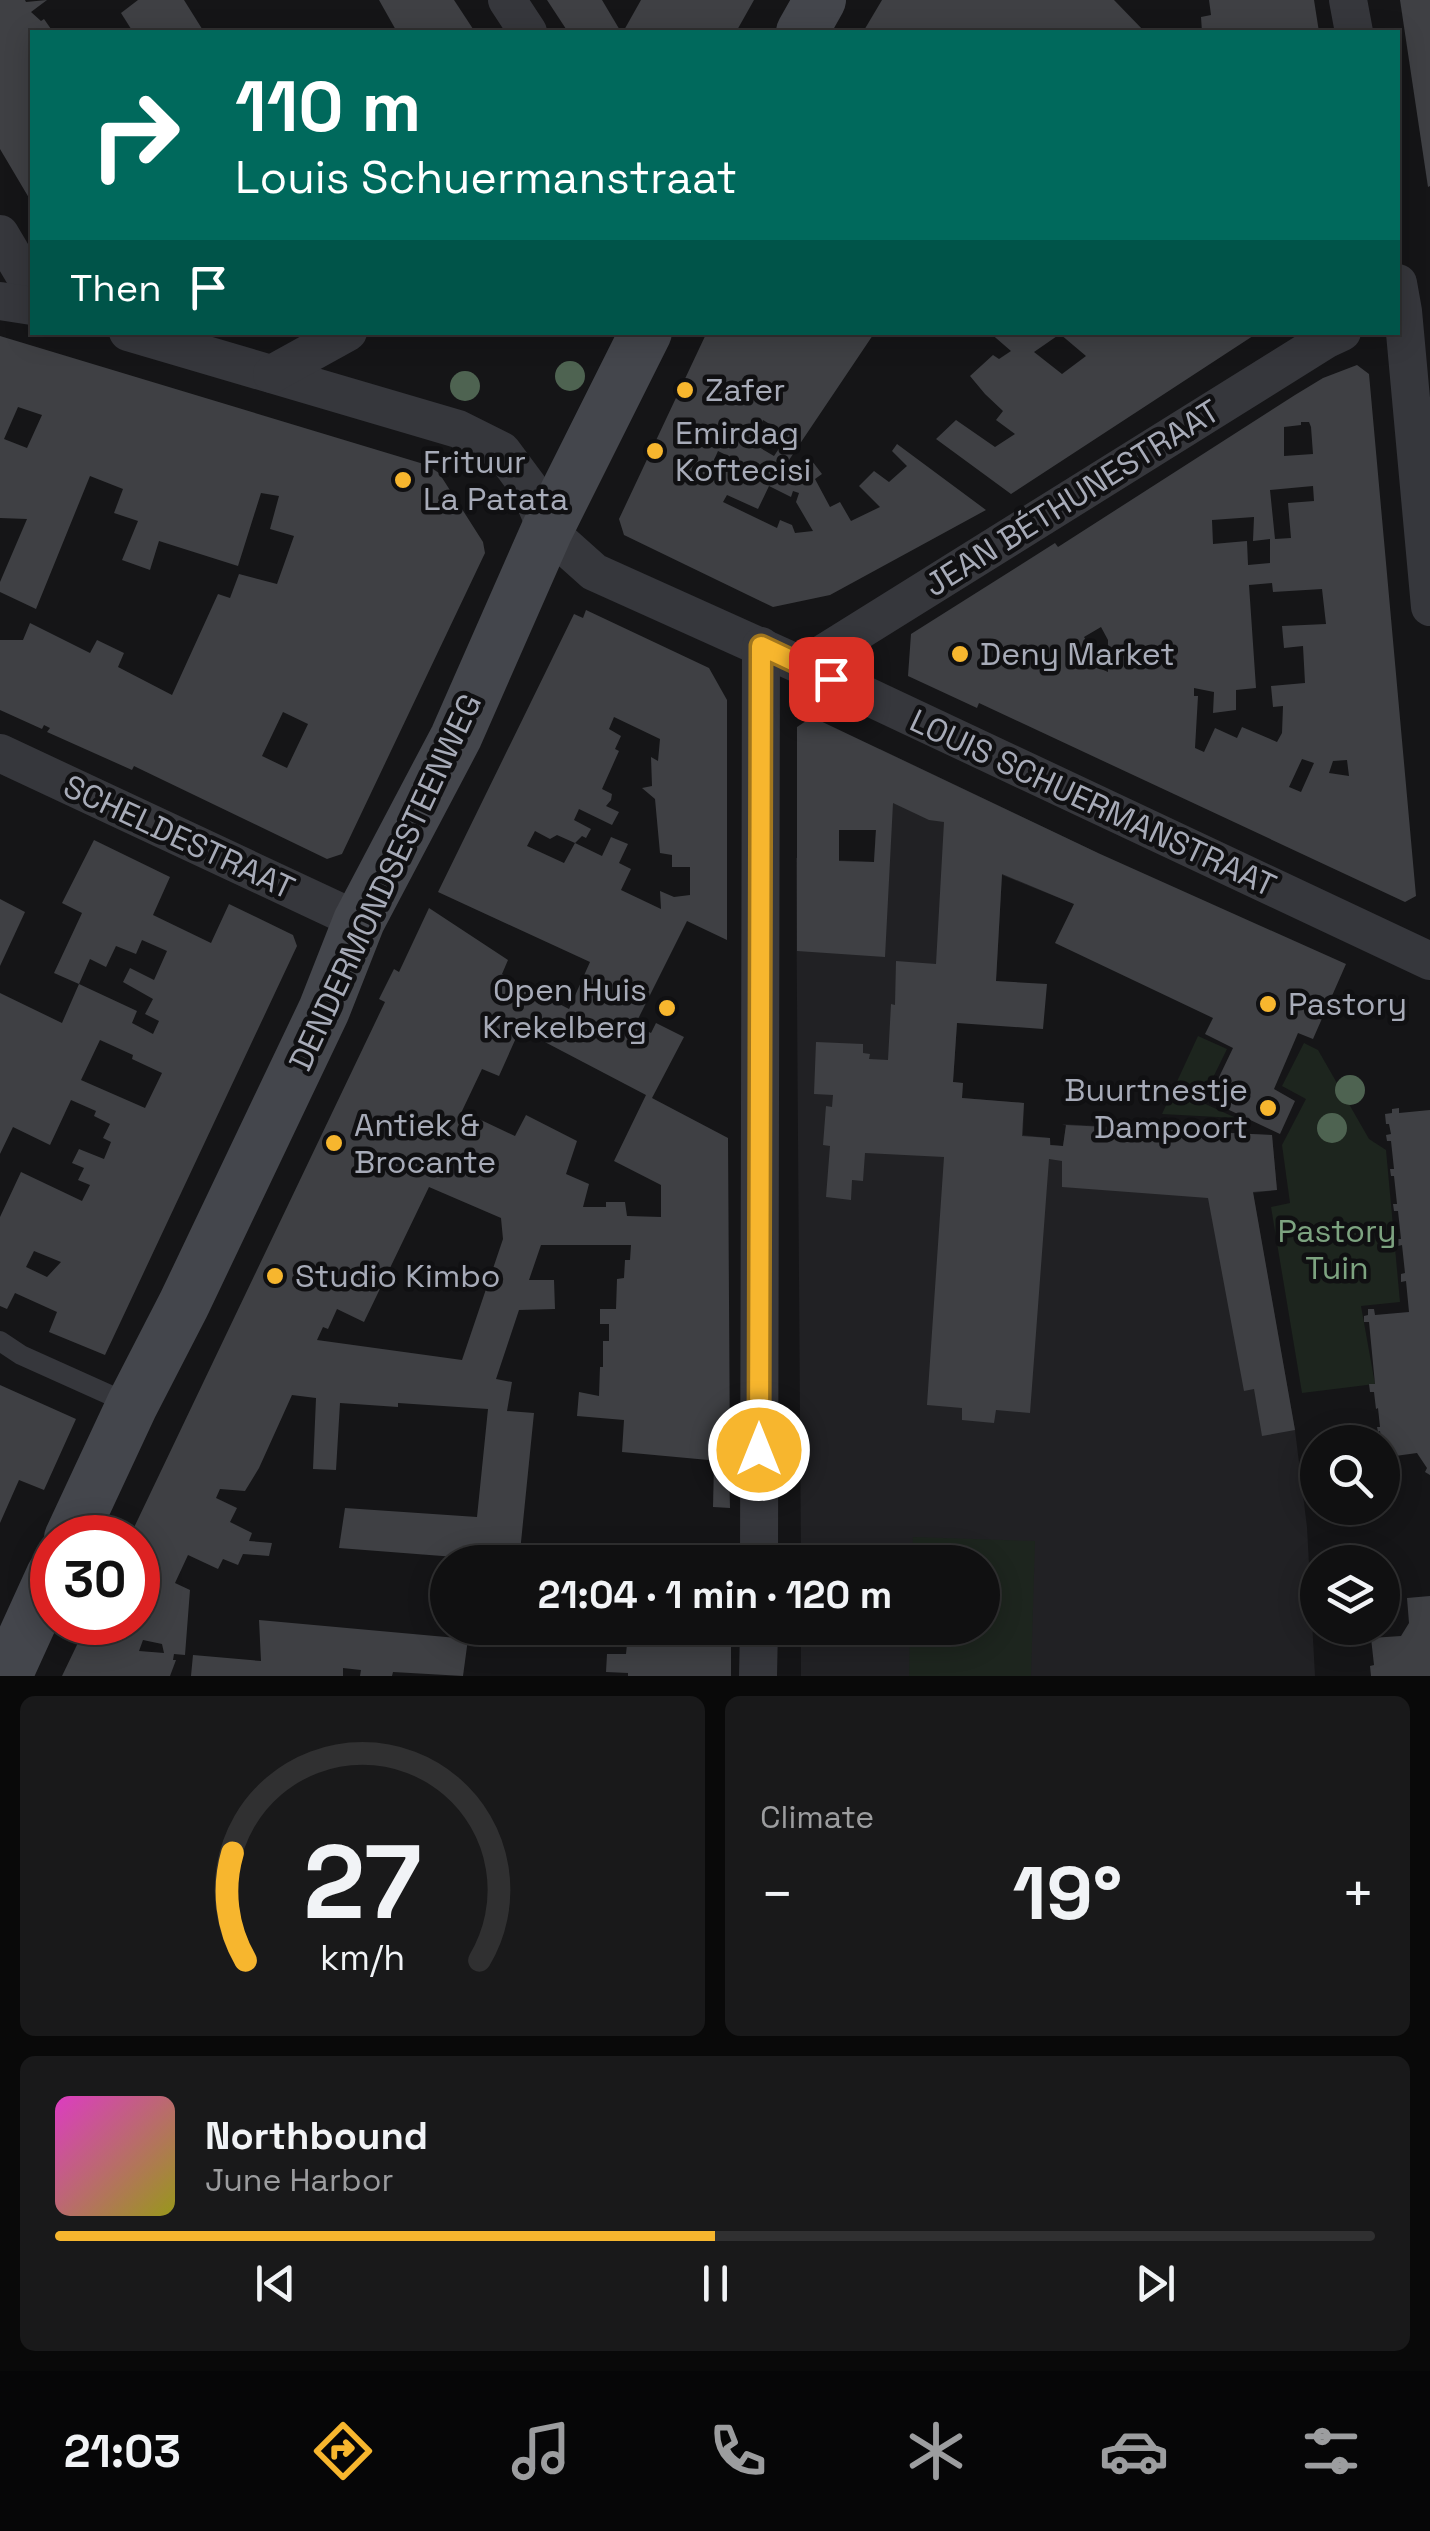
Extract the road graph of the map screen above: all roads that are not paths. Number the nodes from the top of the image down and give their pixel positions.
1 (506, 0) edge
2 (820, 0) edge
3 (1348, 0) edge
4 (527, 30) edge
5 (803, 30) edge
6 (1354, 30) edge
7 (0, 234) edge
8 (30, 285) edge
9 (0, 301) edge
10 (1407, 304) edge
11 (30, 306) edge
12 (138, 335) edge
13 (343, 335) edge
14 (645, 335) edge
15 (1336, 335) edge
16 (272, 374) junction
17 (548, 530) junction
18 (1430, 607) edge
19 (761, 646) junction
20 (803, 666) junction
21 (0, 753) edge
22 (359, 922) junction
23 (1430, 961) edge
24 (0, 1341) edge
25 (132, 1404) junction
26 (81, 1515) edge
27 (759, 1545) edge
28 (30, 1623) edge
29 (758, 1645) edge
30 (6, 1676) edge
31 (758, 1676) edge

1 - 4 street
2 - 5 main road
3 - 6 street
7 - 8 street
9 - 11 street
10 - 18 street
12 - 16 street
13 - 16 street
14 - 17 main road, DENDERMONDSESTEENWEG
15 - 20 street, JEAN BÉTHUNESTRAAT
16 - 17 street
17 - 19 street, LOUIS SCHUERMANSTRAAT
17 - 22 main road, DENDERMONDSESTEENWEG
19 - 20 street, LOUIS SCHUERMANSTRAAT
19 - 27 street
20 - 23 street, LOUIS SCHUERMANSTRAAT
21 - 22 street, SCHELDESTRAAT
22 - 25 main road, DENDERMONDSESTEENWEG
24 - 25 lane
25 - 26 main road, DENDERMONDSESTEENWEG
28 - 30 main road
29 - 31 street

